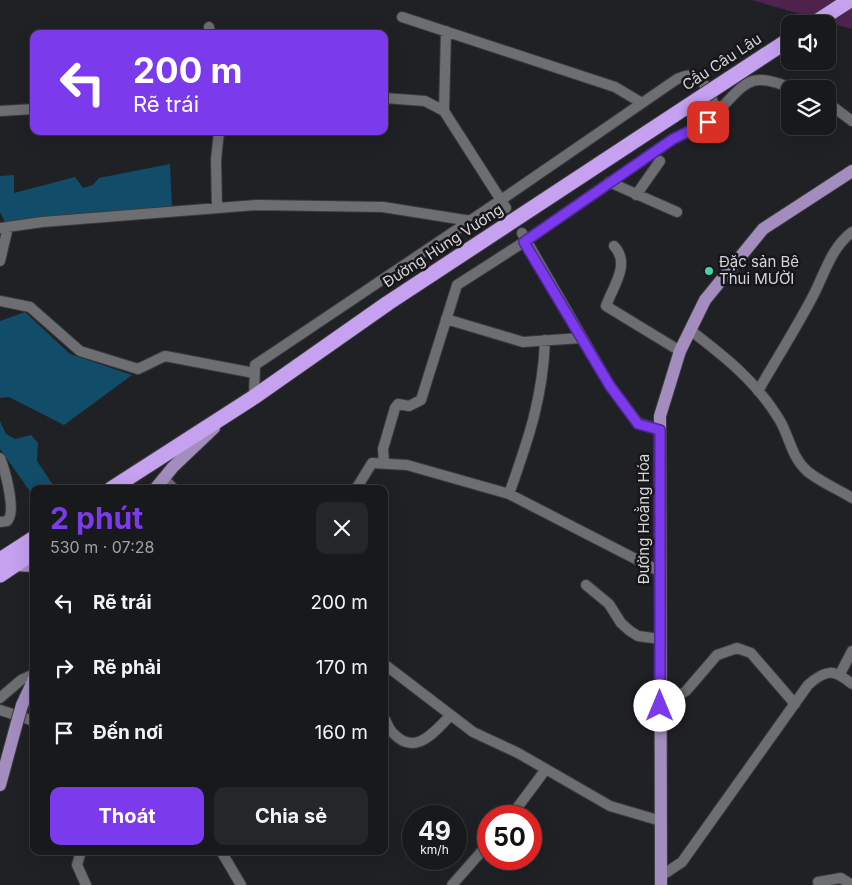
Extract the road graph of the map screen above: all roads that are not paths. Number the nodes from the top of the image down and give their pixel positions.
1 (850, 0) edge
2 (827, 15) edge
3 (402, 17) dead end
4 (446, 31) junction
5 (781, 45) edge
6 (781, 84) edge
7 (388, 98) edge
8 (642, 103) junction
9 (30, 109) edge
10 (836, 109) edge
11 (0, 111) edge
12 (444, 111) junction
13 (715, 114) junction
14 (674, 115) joint
15 (852, 121) edge
16 (219, 135) edge
17 (660, 161) dead end
18 (852, 171) edge
19 (610, 182) junction
20 (636, 195) junction
21 (503, 204) junction
22 (217, 208) junction
23 (677, 212) dead end
24 (471, 220) junction
25 (4, 227) edge
26 (852, 232) edge
27 (523, 238) junction
28 (614, 246) dead end
29 (0, 261) edge
30 (0, 301) edge
31 (446, 320) junction
32 (690, 330) junction
33 (581, 338) junction
34 (545, 340) junction
35 (680, 351) junction
36 (254, 372) junction
37 (758, 391) junction
38 (254, 397) junction
39 (234, 410) junction
40 (660, 430) junction
41 (0, 458) edge
42 (384, 462) junction
43 (159, 484) edge
44 (116, 485) edge
45 (133, 485) edge
46 (358, 485) edge
47 (509, 494) junction
48 (852, 498) edge
49 (0, 522) edge
50 (30, 542) edge
51 (30, 553) edge
52 (7, 562) edge
53 (30, 565) edge
54 (659, 572) junction
55 (0, 575) edge
56 (586, 585) dead end
57 (660, 640) junction
58 (852, 651) edge
59 (388, 667) edge
60 (840, 674) junction
61 (30, 676) edge
62 (852, 684) edge
63 (30, 688) edge
64 (0, 698) edge
65 (794, 704) junction
66 (660, 706) junction
67 (0, 710) edge
68 (451, 715) junction
69 (30, 720) edge
70 (388, 724) edge
71 (546, 769) junction
72 (0, 785) edge
73 (519, 805) edge
74 (661, 821) junction
75 (80, 855) edge
76 (223, 855) edge
77 (477, 857) edge
78 (661, 881) edge
79 (818, 882) dead end
80 (86, 885) edge
81 (241, 885) edge
82 (452, 885) edge
83 (852, 885) edge

1 - 2 highway
3 - 4 street
4 - 8 street
4 - 12 street
5 - 14 highway, Cầu Câu Lâu, bridge
6 - 13 street
7 - 12 street
8 - 13 street
8 - 21 street
9 - 11 street
10 - 15 street
12 - 21 street
13 - 19 street
14 - 38 highway, Đường Hùng Vương
16 - 22 street
17 - 20 street
18 - 32 main road, Đường Hoằng Hóa
19 - 20 street
19 - 27 street
20 - 23 street
21 - 24 street
22 - 24 street
22 - 25 street
24 - 36 street
25 - 29 street
26 - 37 street
27 - 31 street
27 - 33 street
28 - 35 street
30 - 36 street
31 - 34 street
31 - 42 street
32 - 35 main road, Đường Hoằng Hóa
32 - 37 street
33 - 34 street
33 - 40 street
34 - 47 street
35 - 40 main road, Đường Hoằng Hóa
36 - 38 street
37 - 48 street
38 - 39 highway, Đường Hùng Vương
39 - 43 main road
39 - 44 highway, Đường Hùng Vương
39 - 45 highway, Đường Hùng Vương
40 - 54 main road, Đường Hoằng Hóa
41 - 49 street
42 - 46 street
42 - 47 street
47 - 54 street
50 - 52 highway
51 - 52 highway
52 - 53 main road
52 - 55 highway
54 - 57 main road, Đường Hoằng Hóa
56 - 57 street
57 - 66 main road, Đường Hoằng Hóa
58 - 60 street
59 - 68 street
60 - 62 street
60 - 65 street
61 - 64 street
63 - 72 main road, bridge
65 - 66 street
65 - 78 street
66 - 74 main road, Đường Hoằng Hóa
67 - 69 street
68 - 70 street
68 - 71 street
71 - 73 street
71 - 74 street
74 - 78 main road, Đường Hoằng Hóa
75 - 80 street
76 - 81 street
77 - 82 street
79 - 83 street

